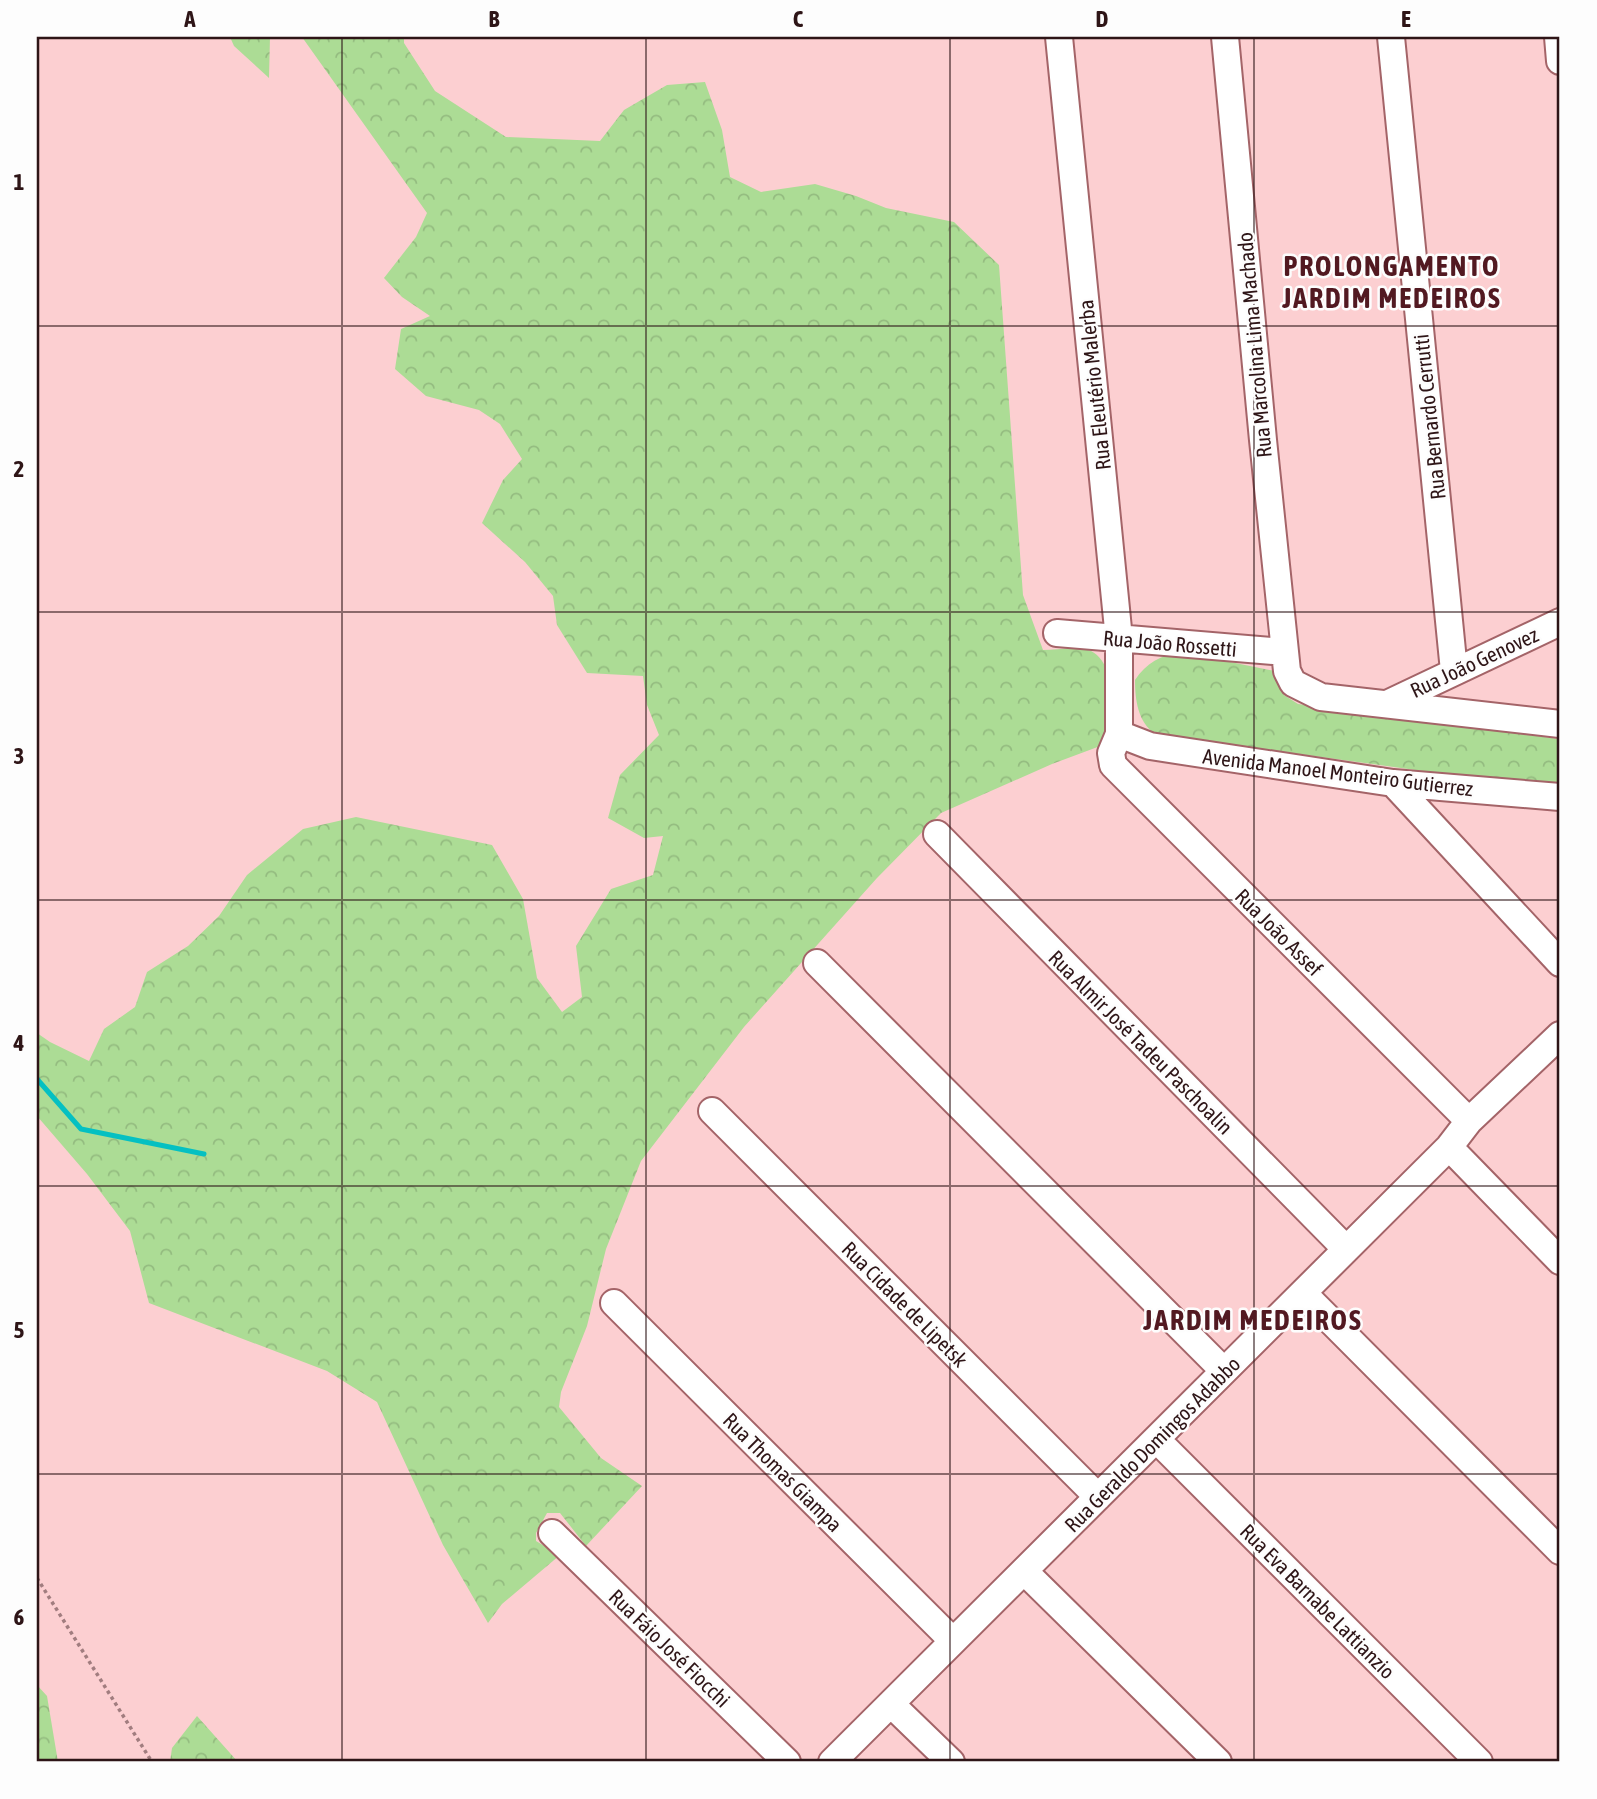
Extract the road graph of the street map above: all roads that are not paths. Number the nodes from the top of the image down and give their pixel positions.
1 (1059, 37) edge
2 (1225, 37) edge
3 (1391, 37) edge
4 (1558, 37) edge
5 (1560, 61) edge
6 (1560, 622) edge
7 (1057, 633) dead end
8 (1119, 639) junction
9 (1284, 652) junction
10 (1454, 671) junction
11 (1389, 704) junction
12 (1560, 724) edge
13 (1119, 734) junction
14 (1393, 783) junction
15 (1560, 797) edge
16 (937, 834) dead end
17 (817, 963) dead end
18 (1560, 963) edge
19 (1560, 1035) edge
20 (712, 1111) dead end
21 (1469, 1121) junction
22 (1449, 1147) junction
23 (1346, 1249) junction
24 (1560, 1261) edge
25 (1303, 1293) junction
26 (614, 1303) dead end
27 (1224, 1371) junction
28 (1156, 1439) junction
29 (1098, 1497) junction
30 (552, 1533) dead end
31 (1560, 1551) edge
32 (1025, 1572) junction
33 (953, 1641) junction
34 (891, 1704) junction
35 (787, 1762) edge
36 (832, 1762) edge
37 (951, 1762) edge
38 (1217, 1762) edge
39 (1479, 1762) edge

1 - 8 street, Rua Eleutério Malerba
2 - 9 street, Rua Marcolina Lima Machado
3 - 10 street, Rua Bernardo Cerrutti
4 - 5 street
6 - 10 street, Rua João Genovez
7 - 8 street, Rua João Rossetti
8 - 9 street, Rua João Rossetti
8 - 13 street, Rua Eleutério Malerba
9 - 11 street, Rua Marcolina Lima Machado
10 - 11 street, Rua João Genovez
11 - 12 street, Rua Marcolina Lima Machado
13 - 14 street, Avenida Manoel Monteiro Gutierrez
13 - 21 street, Rua João Assef
14 - 15 street, Avenida Manoel Monteiro Gutierrez
14 - 18 street
16 - 23 street, Rua Almir José Tadeu Paschoalin
17 - 27 street
19 - 21 street, Rua Geraldo Domingos Adabbo
20 - 29 street, Rua Cidade de Lipetsk
21 - 22 street, Rua Geraldo Domingos Adabbo
22 - 23 street, Rua Geraldo Domingos Adabbo
22 - 24 street
23 - 25 street, Rua Geraldo Domingos Adabbo
25 - 27 street, Rua Geraldo Domingos Adabbo
25 - 31 street
26 - 33 street, Rua Thomas Giampa
27 - 28 street, Rua Geraldo Domingos Adabbo
28 - 29 street, Rua Geraldo Domingos Adabbo
28 - 39 street, Rua Eva Barnabe Lattianzio
29 - 32 street, Rua Geraldo Domingos Adabbo
30 - 35 street, Rua Fáio José Fiocchi
32 - 33 street, Rua Geraldo Domingos Adabbo
32 - 38 street
33 - 34 street, Rua Geraldo Domingos Adabbo
34 - 36 street, Rua Geraldo Domingos Adabbo
34 - 37 street

